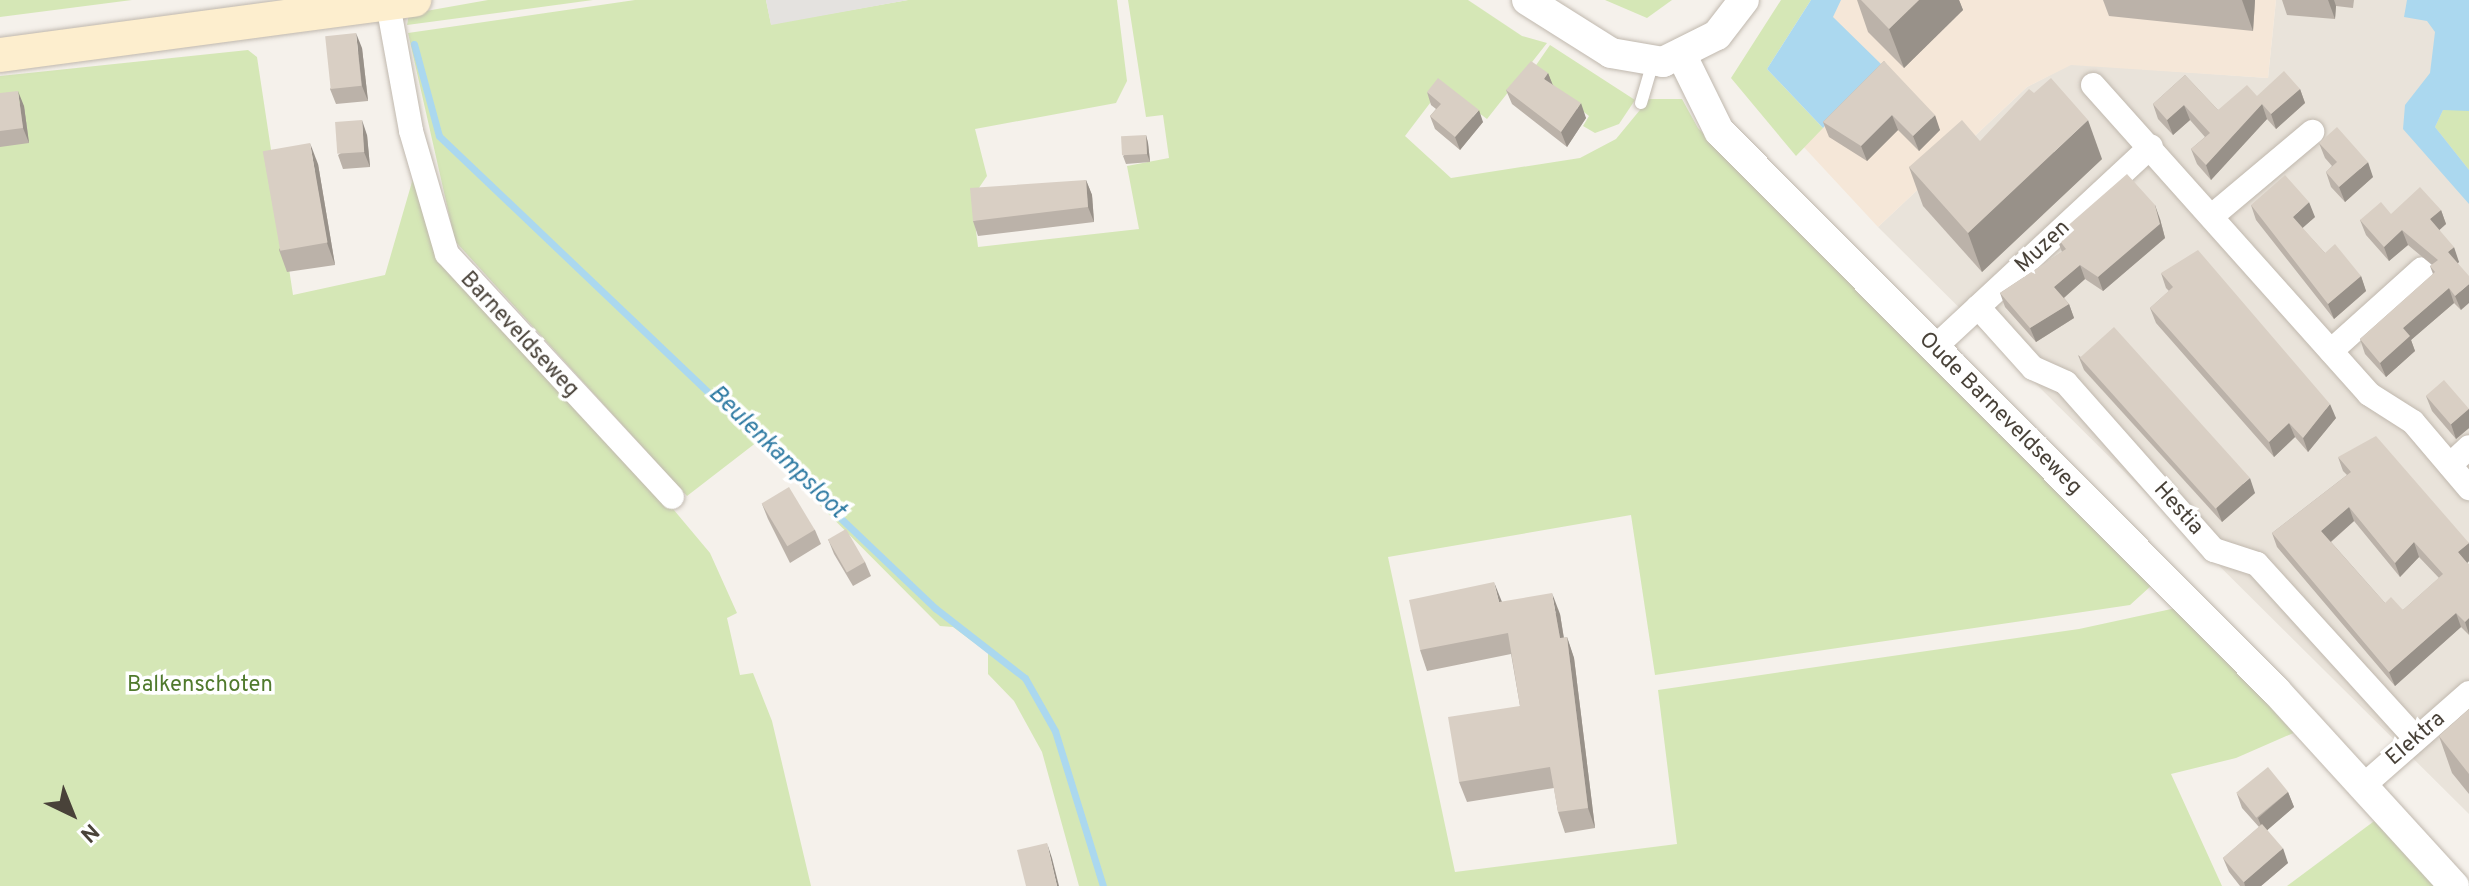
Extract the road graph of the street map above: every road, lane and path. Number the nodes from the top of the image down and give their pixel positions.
1 (1527, 0) edge
2 (1744, 0) edge
3 (401, 2) edge
4 (0, 55) edge
5 (1668, 59) junction
6 (2093, 85) dead end
7 (1641, 103) dead end
8 (2312, 132) dead end
9 (2151, 146) junction
10 (2212, 216) junction
11 (2422, 269) dead end
12 (1978, 307) junction
13 (1934, 348) junction
14 (2331, 351) junction
15 (2469, 447) edge
16 (2450, 465) junction
17 (2469, 488) edge
18 (672, 497) dead end
19 (2469, 693) edge
20 (2416, 739) junction
21 (2363, 786) junction
22 (2454, 886) edge

1 - 5 street
2 - 5 street
3 - 4 main road, Barneveldseweg
3 - 18 street, Barneveldseweg
5 - 7 lane
5 - 13 street, Oude Barneveldseweg
6 - 9 street
8 - 10 street
9 - 10 street
9 - 12 street, Muzen
10 - 14 street
11 - 14 street
12 - 13 street, Muzen
12 - 20 street, Hestia
13 - 21 street, Oude Barneveldseweg
14 - 16 street
15 - 16 street
16 - 17 street
19 - 20 street, Elektra
20 - 21 street, Elektra
21 - 22 street, Oude Barneveldseweg

